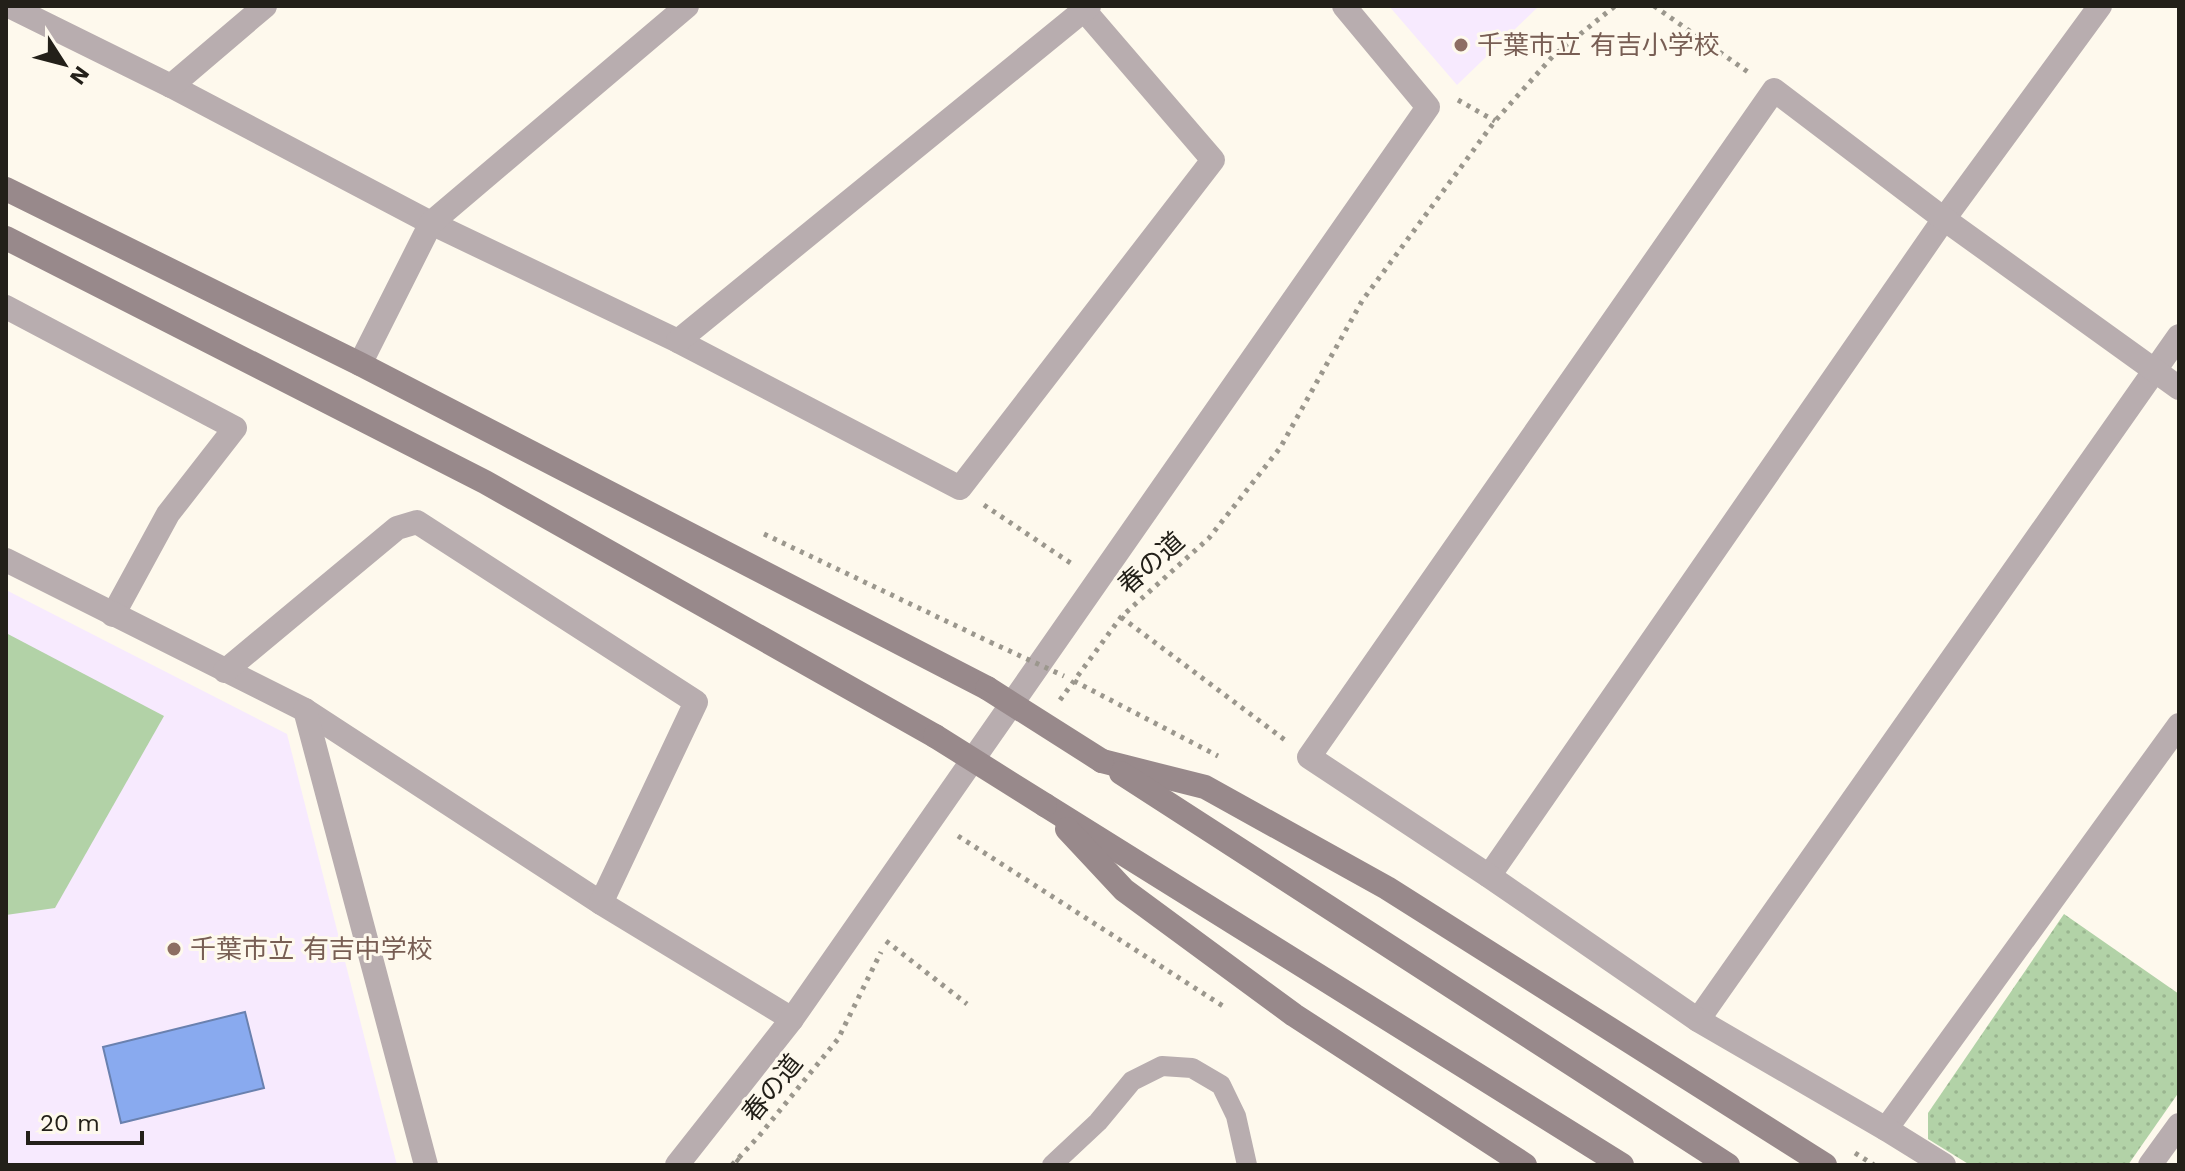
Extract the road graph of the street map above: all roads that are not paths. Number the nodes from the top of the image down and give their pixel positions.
1 (9, 6) edge
2 (265, 6) edge
3 (687, 6) edge
4 (1344, 6) edge
5 (2100, 6) edge
6 (1086, 8) edge
7 (171, 86) junction
8 (6, 189) edge
9 (1944, 219) junction
10 (431, 223) junction
11 (6, 238) edge
12 (6, 307) edge
13 (2179, 336) edge
14 (678, 341) junction
15 (360, 364) junction
16 (2153, 371) junction
17 (2179, 388) edge
18 (6, 560) edge
19 (113, 615) junction
20 (225, 671) junction
21 (305, 710) junction
22 (2179, 725) edge
23 (1102, 761) junction
24 (1045, 805) junction
25 (1489, 876) junction
26 (601, 903) junction
27 (792, 1019) junction
28 (1698, 1020) junction
29 (2179, 1125) edge
30 (1886, 1129) junction
31 (426, 1165) edge
32 (677, 1165) edge
33 (1052, 1165) edge
34 (1247, 1165) edge
35 (1525, 1165) edge
36 (1622, 1165) edge
37 (1728, 1165) edge
38 (1825, 1165) edge
39 (1944, 1165) edge
40 (2150, 1165) edge

1 - 7 street
2 - 7 street
3 - 10 street
4 - 27 street
5 - 9 street
6 - 14 street
6 - 14 street
7 - 10 street
8 - 15 street
9 - 16 street
9 - 25 street
9 - 25 street
10 - 14 street
10 - 15 street
11 - 24 street, bridge
12 - 19 street
13 - 16 street
15 - 23 street, bridge
16 - 17 street
16 - 28 street
18 - 19 street
19 - 20 street
20 - 21 street
20 - 26 street
21 - 26 street
21 - 31 street
22 - 30 street
23 - 37 street
23 - 38 street
24 - 35 street
24 - 36 street
25 - 28 street
26 - 27 street
27 - 32 street
28 - 30 street
29 - 40 street
30 - 39 street
33 - 34 lane

